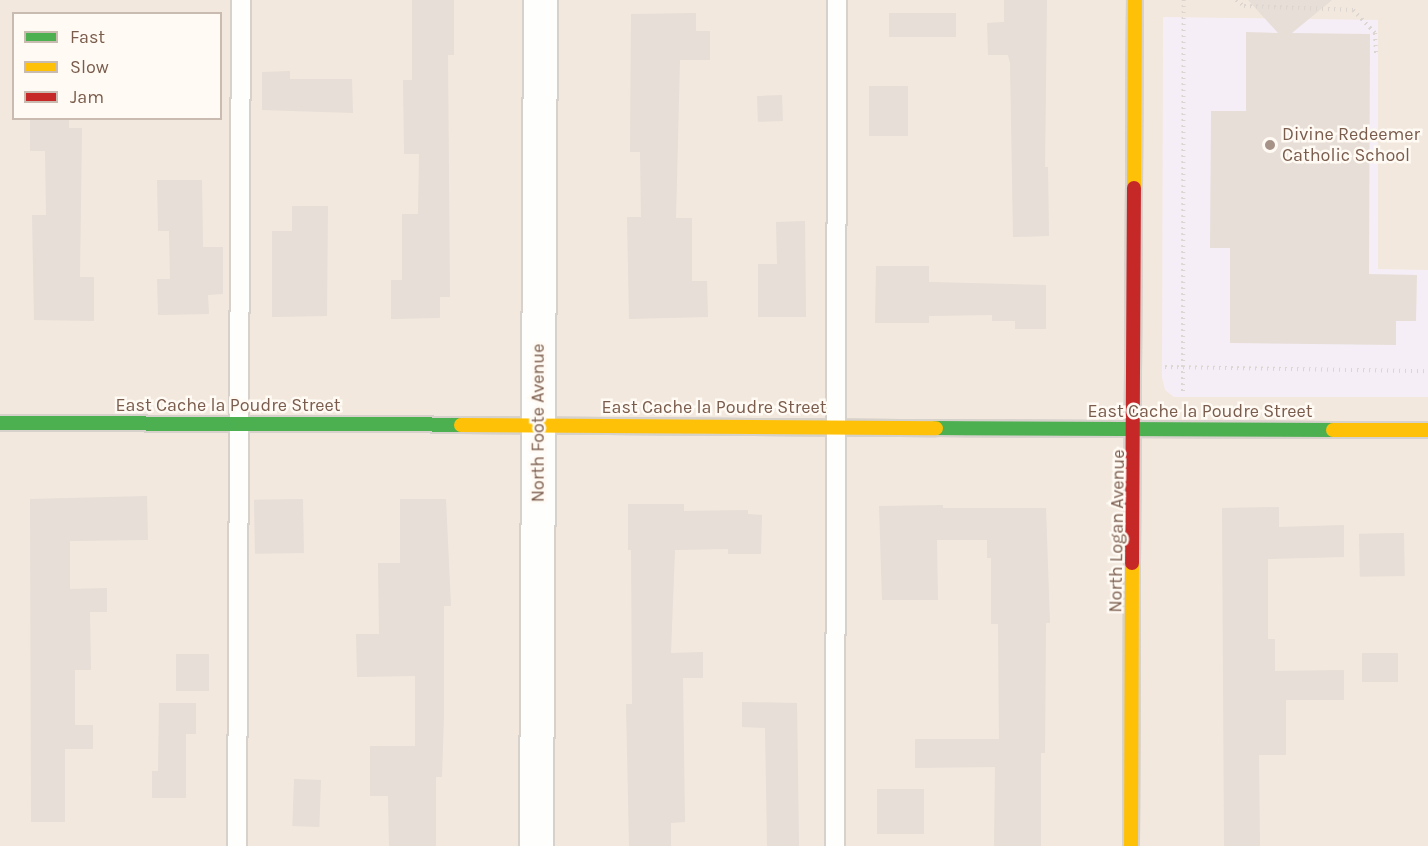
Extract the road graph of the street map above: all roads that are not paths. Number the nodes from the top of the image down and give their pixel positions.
1 (240, 0) edge
2 (540, 0) edge
3 (837, 0) edge
4 (1136, 0) edge
5 (0, 423) edge
6 (240, 423) junction
7 (537, 424) junction
8 (836, 426) junction
9 (1136, 430) junction
10 (1428, 430) edge
11 (237, 846) edge
12 (536, 846) edge
13 (835, 846) edge
14 (1131, 846) edge

1 - 6 lane
2 - 7 street, North Foote Avenue
3 - 8 lane
4 - 9 street, North Logan Avenue
5 - 6 street, East Cache la Poudre Street
6 - 7 street, East Cache la Poudre Street
6 - 11 lane
7 - 8 street, East Cache la Poudre Street
7 - 12 street, North Foote Avenue
8 - 9 street, East Cache la Poudre Street
8 - 13 lane
9 - 10 street, East Cache la Poudre Street
9 - 14 street, North Logan Avenue

